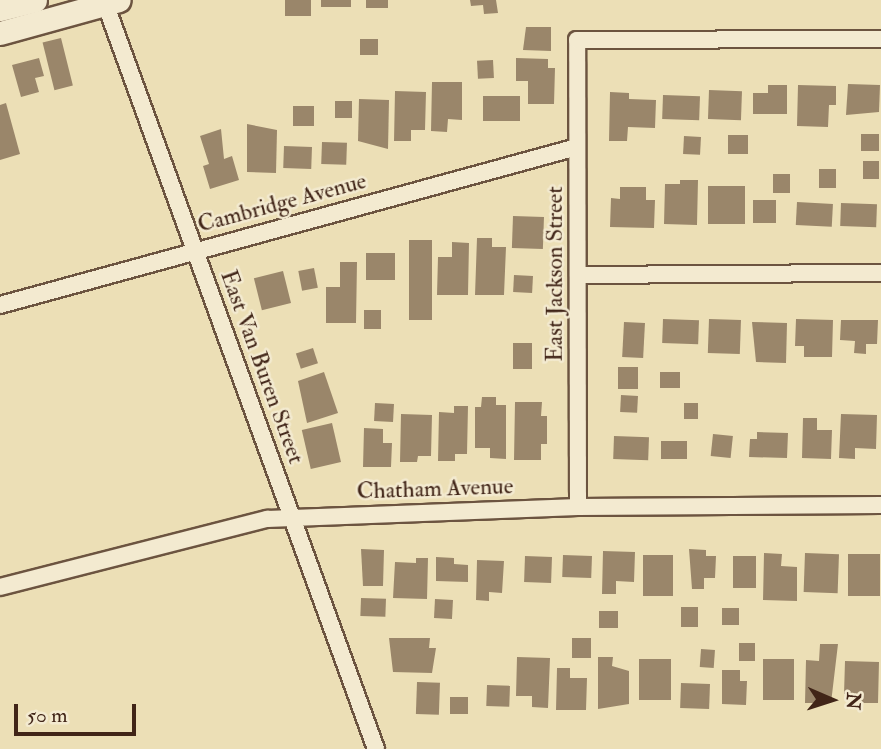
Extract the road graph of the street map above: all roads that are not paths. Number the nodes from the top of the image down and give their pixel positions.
1 (35, 0) edge
2 (110, 1) edge
3 (0, 9) edge
4 (0, 33) edge
5 (881, 39) edge
6 (577, 147) junction
7 (195, 250) junction
8 (881, 273) edge
9 (578, 275) junction
10 (0, 305) edge
11 (881, 505) edge
12 (578, 507) junction
13 (289, 517) junction
14 (0, 587) edge
15 (376, 749) edge

1 - 3 main road
2 - 4 main road
2 - 7 street, East Van Buren Street
5 - 6 street, East Jackson Street
6 - 7 street, Cambridge Avenue
6 - 9 street, East Jackson Street
7 - 10 street, Cambridge Avenue
7 - 13 street, East Van Buren Street
8 - 9 street
9 - 12 street, East Jackson Street
11 - 12 street, Chatham Avenue
12 - 13 street, Chatham Avenue
13 - 14 street, Chatham Avenue
13 - 15 street, East Van Buren Street

